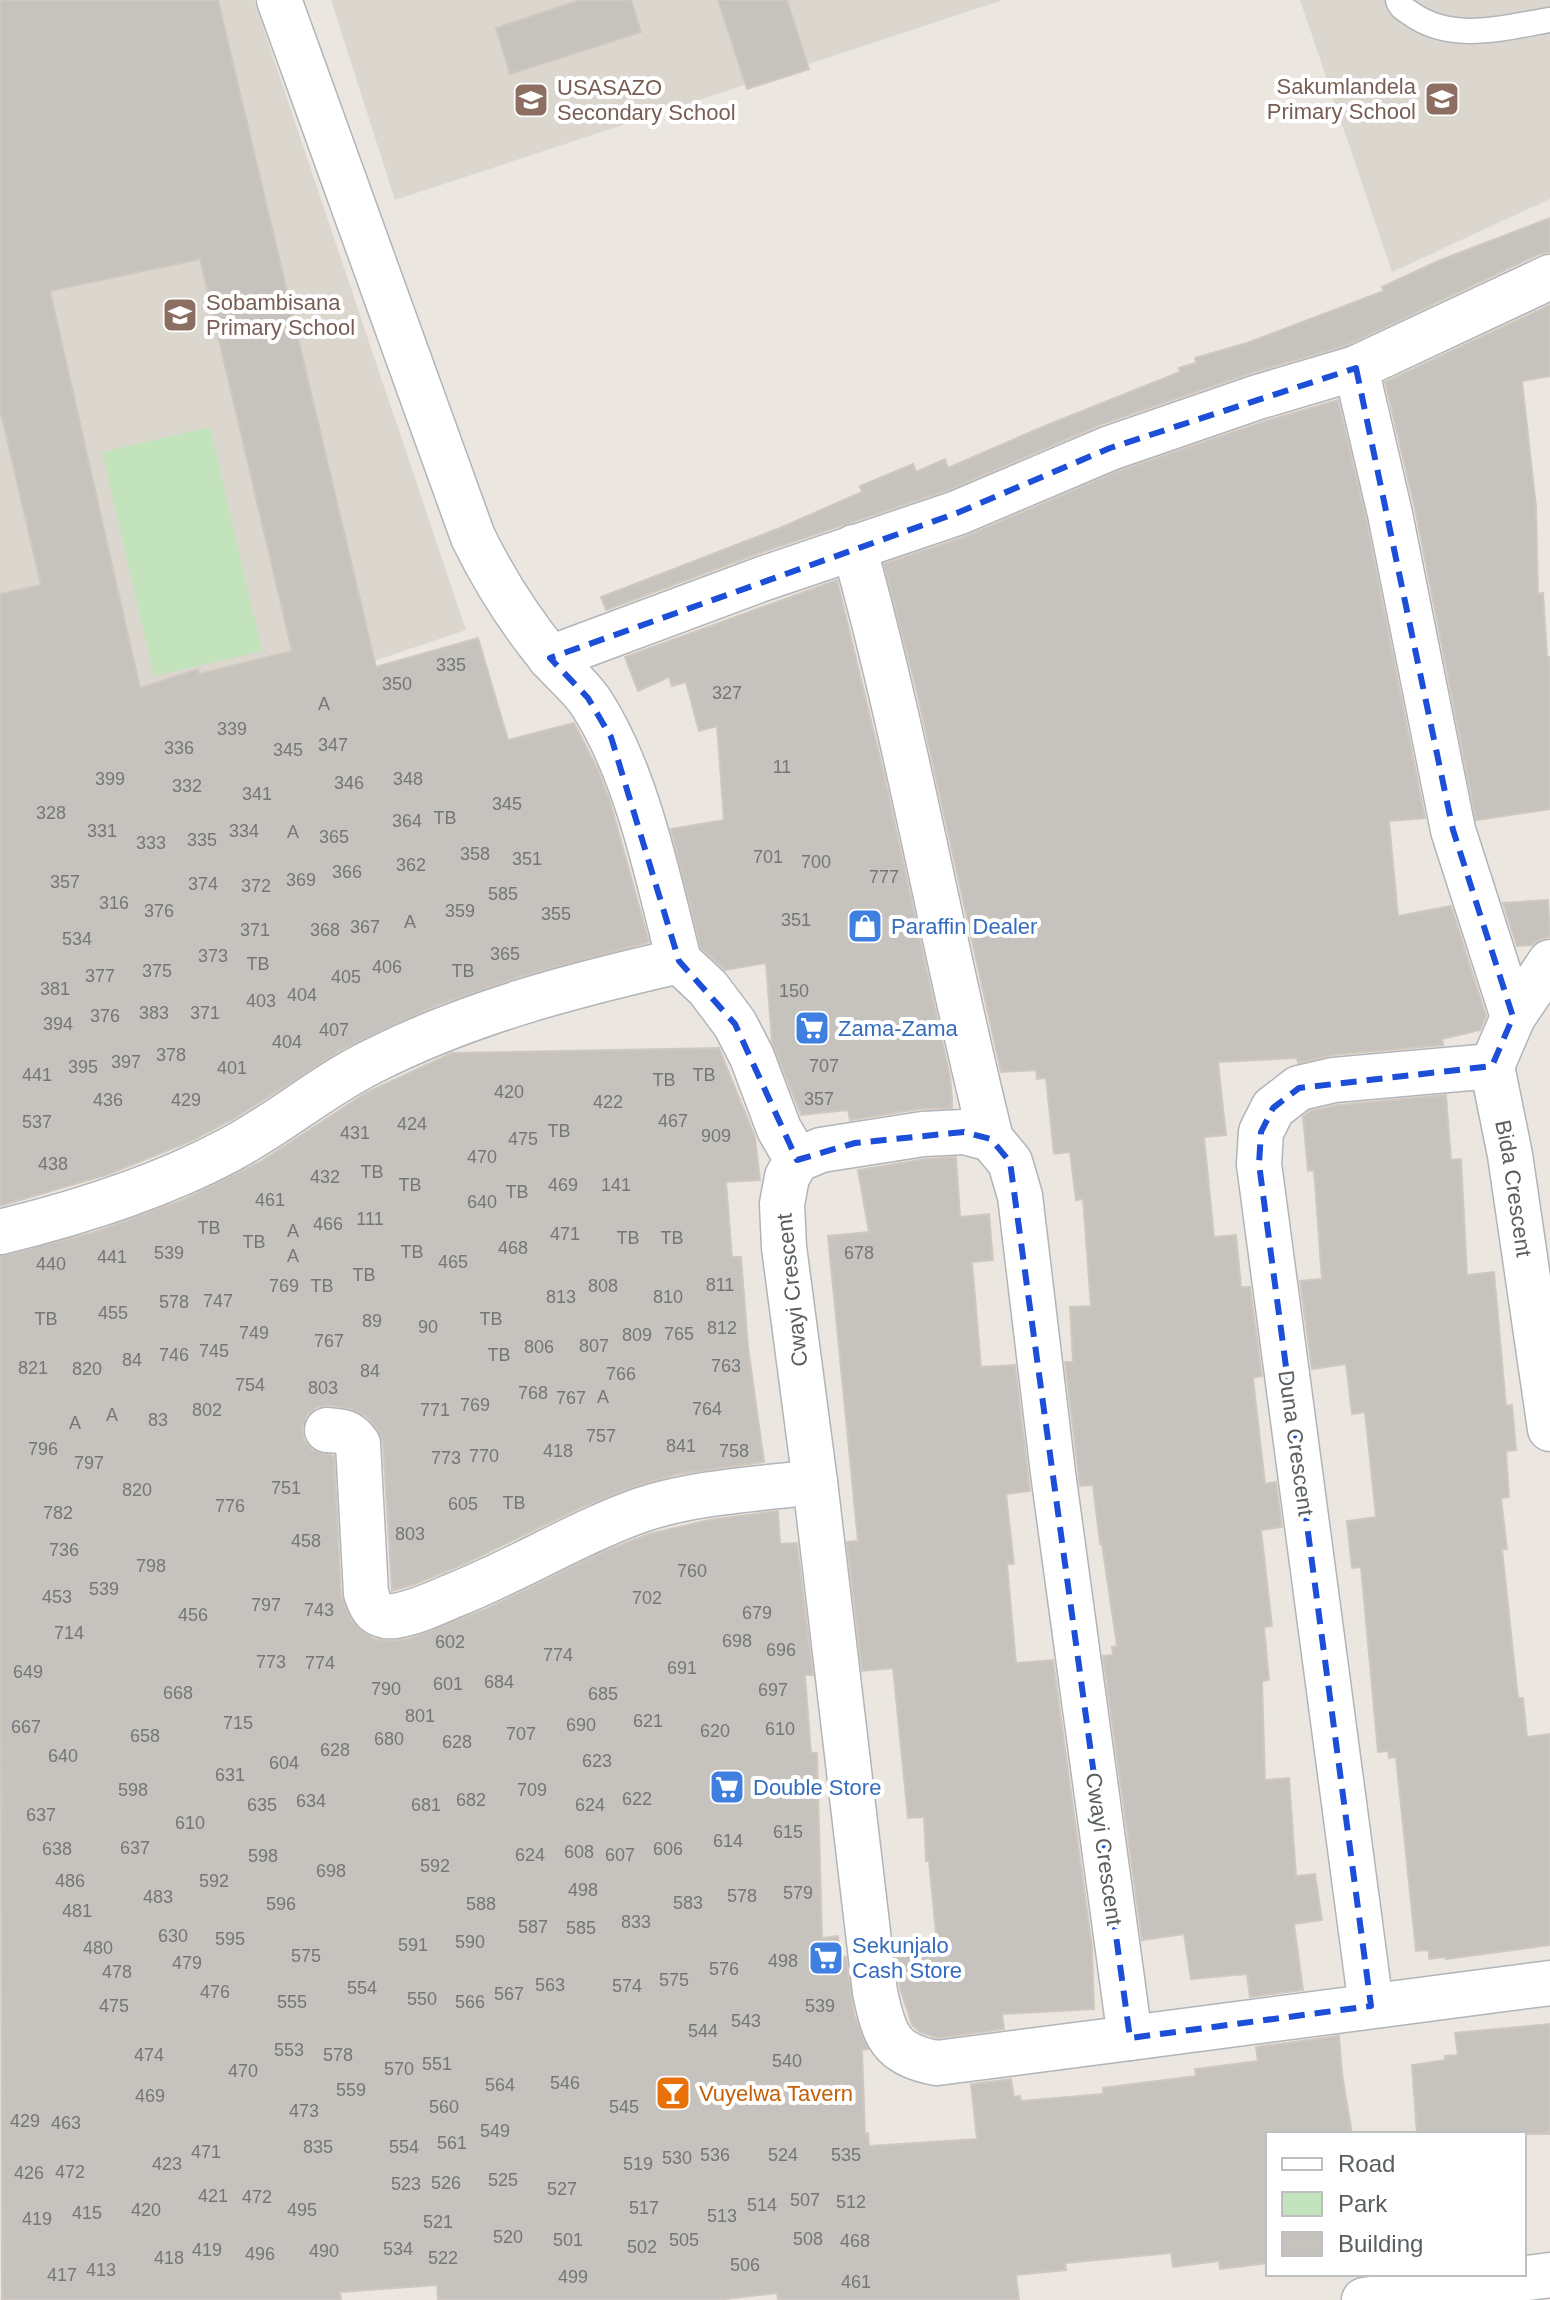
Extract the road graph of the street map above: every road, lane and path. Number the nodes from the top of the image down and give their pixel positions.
1 (279, 0) edge
2 (1398, 0) edge
3 (1549, 20) edge
4 (1550, 277) edge
5 (1356, 368) junction
6 (854, 547) junction
7 (550, 658) junction
8 (679, 961) junction
9 (1550, 962) edge
10 (1513, 1017) junction
11 (1492, 1066) junction
12 (991, 1139) junction
13 (797, 1160) junction
14 (0, 1232) edge
15 (1550, 1429) edge
16 (327, 1430) dead end
17 (815, 1482) junction
18 (1550, 1983) edge
19 (1371, 2006) junction
20 (1130, 2038) junction
21 (1550, 2275) edge
22 (1364, 2300) edge

1 - 7 street
2 - 3 lane
4 - 5 street
5 - 6 street
5 - 10 street
6 - 7 street
6 - 12 street
7 - 8 street
8 - 13 street
8 - 14 street
9 - 10 street
10 - 11 street
11 - 15 street, Bida Crescent
11 - 19 street, Duna Crescent
12 - 13 street
12 - 20 street, Cwayi Crescent
13 - 17 street, Cwayi Crescent
16 - 17 street
17 - 20 street, Cwayi Crescent
18 - 19 street, Cwayi Crescent
19 - 20 street, Cwayi Crescent
21 - 22 street

